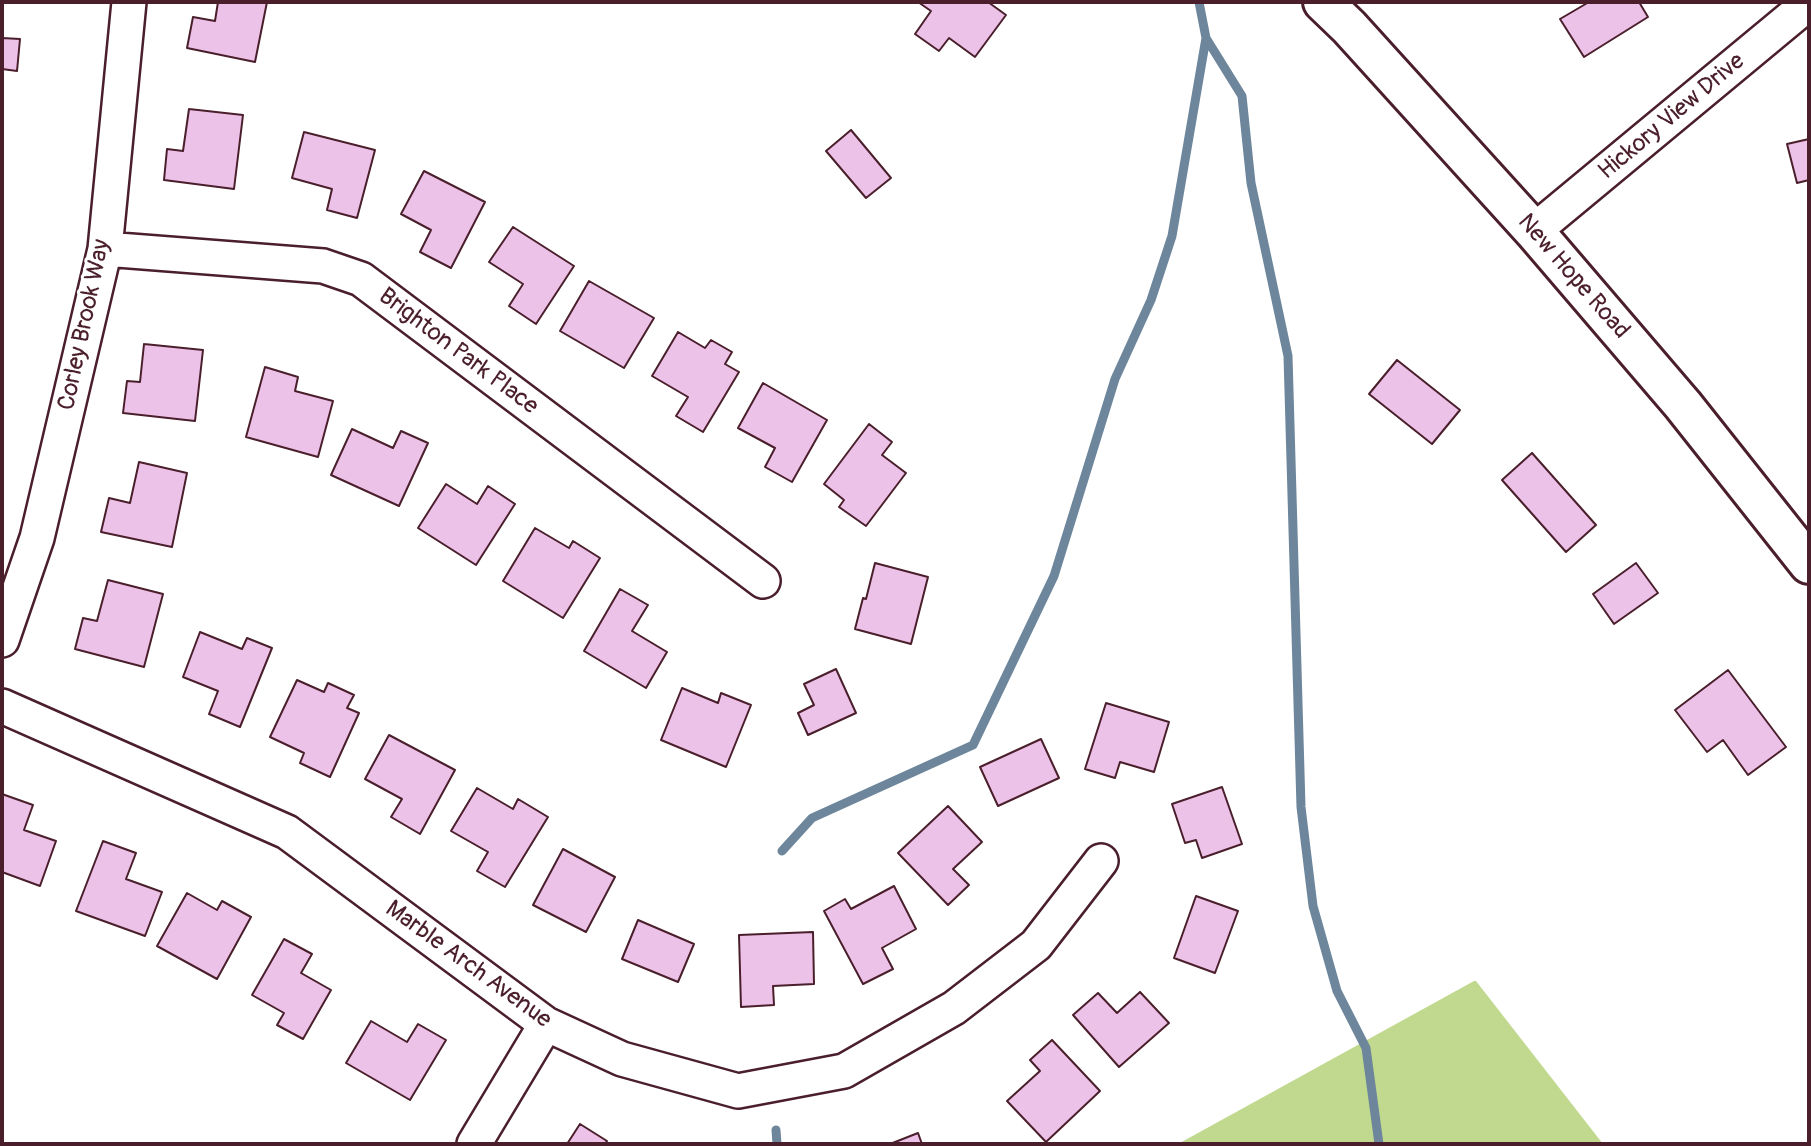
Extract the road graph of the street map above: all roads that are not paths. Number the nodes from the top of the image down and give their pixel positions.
1 (129, 2) edge
2 (1323, 2) edge
3 (1809, 2) edge
4 (1534, 231) junction
5 (104, 249) junction
6 (1809, 564) edge
7 (763, 581) dead end
8 (2, 640) edge
9 (2, 706) edge
10 (1101, 861) dead end
11 (546, 1024) junction
12 (474, 1144) edge

1 - 5 street, Corley Brook Way
2 - 4 street, New Hope Road
3 - 4 street, Hickory View Drive
4 - 6 street, New Hope Road
5 - 7 street, Brighton Park Place
5 - 8 street, Corley Brook Way
9 - 11 street, Marble Arch Avenue
10 - 11 street, Marble Arch Avenue
11 - 12 street

